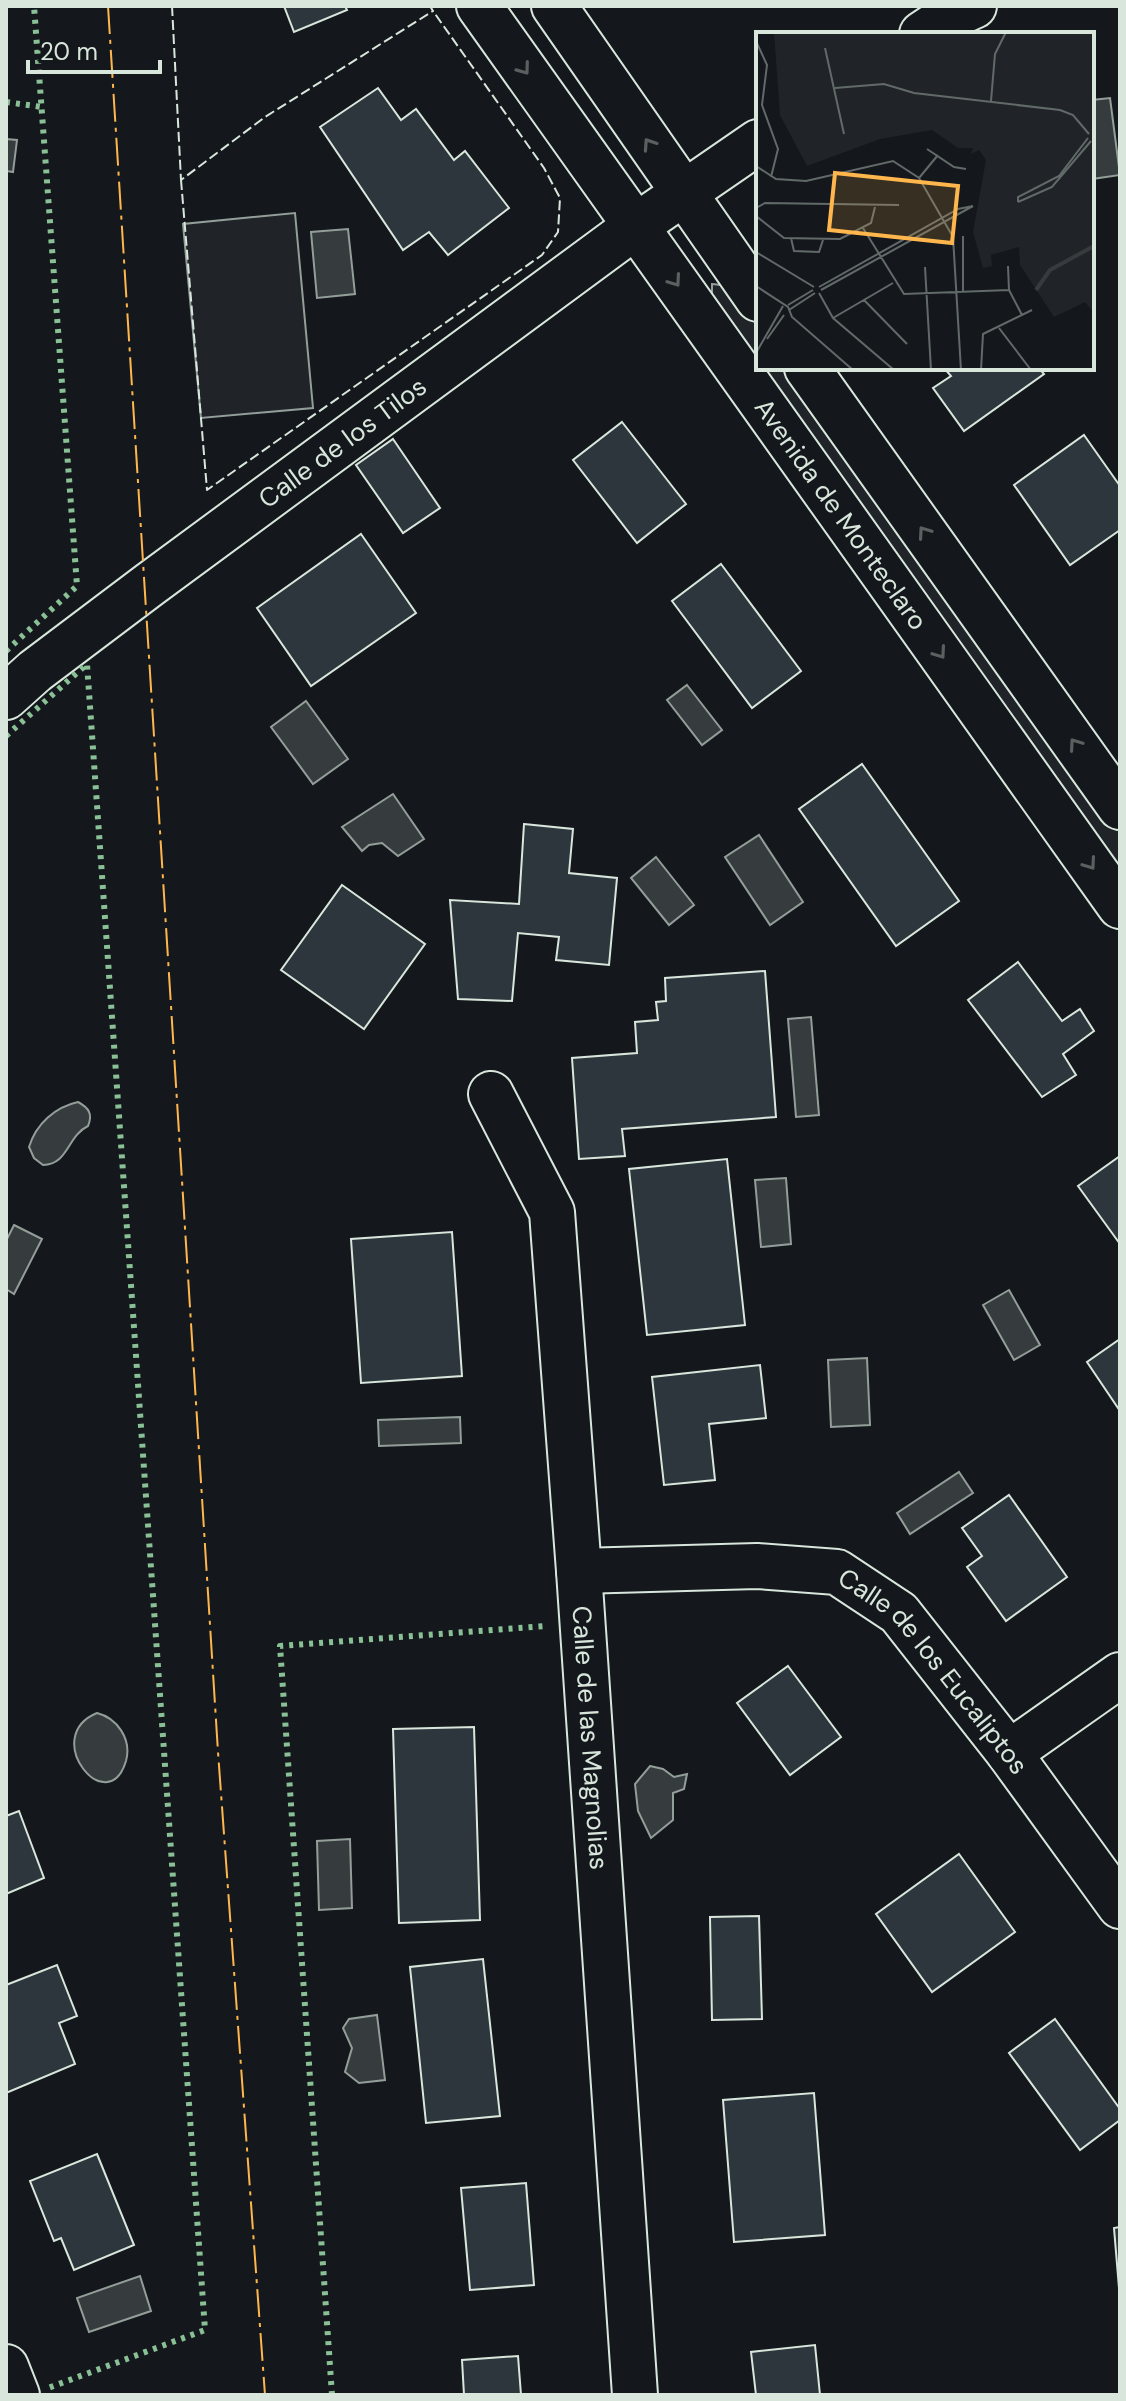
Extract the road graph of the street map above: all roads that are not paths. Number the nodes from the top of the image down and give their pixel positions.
1 (479, 6) edge
2 (554, 6) edge
3 (974, 6) edge
4 (925, 32) edge
5 (756, 143) edge
6 (682, 192) junction
7 (636, 226) junction
8 (756, 296) edge
9 (808, 370) edge
10 (6, 697) edge
11 (1120, 807) edge
12 (1120, 906) edge
13 (491, 1094) dead end
14 (579, 1571) junction
15 (1120, 1675) edge
16 (1009, 1753) junction
17 (1120, 1906) edge
18 (6, 2367) edge
19 (17, 2395) edge
20 (635, 2395) edge

1 -> 7 street, Avenida de Monteclaro
6 -> 2 street
3 - 4 street
5 - 6 street, Calle de los Tilos
6 - 7 street, Calle de los Tilos
6 - 8 street
7 - 10 street, Calle de los Tilos
7 -> 12 street, Avenida de Monteclaro
11 -> 9 street
13 - 14 street, Calle de las Magnolias
14 - 16 street, Calle de los Eucaliptos
14 - 20 street, Calle de las Magnolias
15 - 16 street
16 - 17 street, Calle de los Eucaliptos
18 - 19 street

